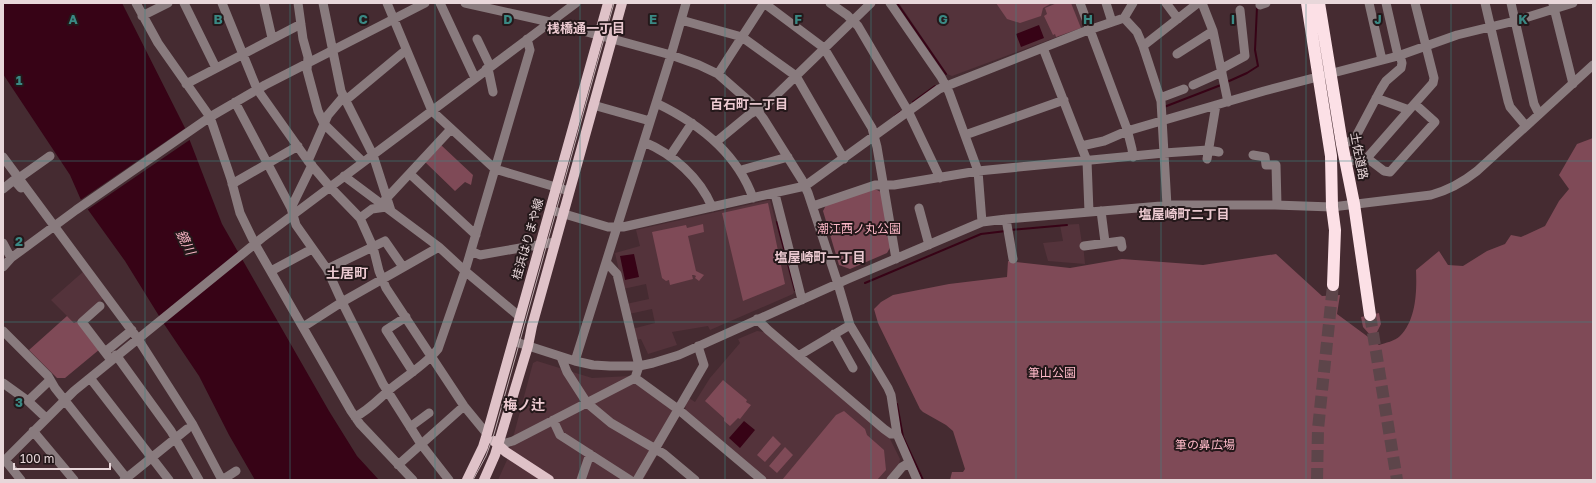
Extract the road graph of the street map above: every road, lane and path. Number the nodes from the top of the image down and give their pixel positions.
1 (136, 3) edge
2 (168, 3) edge
3 (184, 3) edge
4 (222, 3) edge
5 (264, 3) edge
6 (298, 3) edge
7 (323, 3) edge
8 (387, 3) edge
9 (425, 3) edge
10 (440, 3) edge
11 (465, 3) edge
12 (576, 3) edge
13 (608, 3) edge
14 (622, 3) edge
15 (686, 3) edge
16 (764, 3) edge
17 (830, 3) edge
18 (870, 3) edge
19 (890, 3) edge
20 (1080, 3) edge
21 (1106, 3) edge
22 (1132, 3) edge
23 (1166, 3) edge
24 (1198, 3) edge
25 (1202, 3) edge
26 (1307, 3) edge
27 (1319, 3) edge
28 (1369, 3) edge
29 (1386, 3) edge
30 (1415, 3) edge
31 (1485, 3) edge
32 (1511, 3) edge
33 (1573, 3) edge
34 (1554, 6) edge
35 (562, 7) edge
36 (1240, 10) dead end
37 (142, 16) junction
38 (1124, 18) junction
39 (394, 19) junction
40 (1178, 19) junction
41 (681, 20) junction
42 (853, 20) junction
43 (1515, 21) junction
44 (550, 22) junction
45 (1112, 22) junction
46 (301, 24) junction
47 (1491, 27) junction
48 (1090, 30) junction
49 (1213, 30) junction
50 (598, 35) junction
51 (742, 37) junction
52 (272, 38) junction
53 (477, 39) dead end
54 (527, 39) junction
55 (612, 39) junction
56 (1143, 46) junction
57 (1426, 46) junction
58 (824, 48) junction
59 (1043, 48) junction
60 (332, 50) junction
61 (406, 50) junction
62 (243, 54) junction
63 (1177, 54) dead end
64 (671, 55) junction
65 (1399, 55) junction
66 (1382, 60) junction
67 (307, 64) junction
68 (1593, 65) edge
69 (216, 68) junction
70 (488, 68) junction
71 (1221, 71) junction
72 (718, 74) junction
73 (796, 76) junction
74 (1325, 76) junction
75 (474, 78) junction
76 (186, 84) junction
77 (1573, 84) junction
78 (946, 85) junction
79 (257, 90) junction
80 (494, 92) dead end
81 (345, 98) junction
82 (1160, 98) junction
83 (1376, 98) junction
84 (1064, 100) junction
85 (235, 102) junction
86 (1228, 102) junction
87 (656, 103) junction
88 (1216, 105) junction
89 (593, 106) junction
90 (1412, 107) junction
91 (432, 111) junction
92 (758, 111) junction
93 (908, 111) junction
94 (1539, 114) junction
95 (210, 118) junction
96 (650, 121) junction
97 (1162, 121) junction
98 (692, 123) junction
99 (324, 124) junction
100 (1526, 126) junction
101 (451, 129) junction
102 (1127, 131) junction
103 (965, 135) junction
104 (875, 136) junction
105 (644, 142) junction
106 (716, 142) junction
107 (1342, 144) junction
108 (298, 146) junction
109 (1081, 146) junction
110 (3, 148) edge
111 (1219, 152) dead end
112 (1164, 153) junction
113 (1207, 154) junction
114 (373, 155) junction
115 (1252, 155) dead end
116 (50, 156) dead end
117 (670, 156) junction
118 (3, 157) edge
119 (1133, 157) junction
120 (788, 158) junction
121 (1366, 158) junction
122 (844, 159) junction
123 (1087, 161) junction
124 (363, 162) junction
125 (1345, 162) junction
126 (310, 163) junction
127 (268, 164) junction
128 (495, 169) junction
129 (740, 171) junction
130 (978, 171) junction
131 (410, 174) junction
132 (344, 176) junction
133 (21, 177) junction
134 (940, 178) junction
135 (232, 184) junction
136 (884, 184) junction
137 (805, 186) junction
138 (330, 187) junction
139 (557, 187) junction
140 (3, 190) edge
141 (28, 191) junction
142 (569, 191) junction
143 (775, 194) junction
144 (753, 198) junction
145 (384, 204) junction
146 (1354, 204) junction
147 (1277, 205) junction
148 (813, 206) junction
149 (1167, 206) junction
150 (712, 207) junction
151 (1332, 207) junction
152 (919, 208) dead end
153 (372, 209) junction
154 (551, 210) junction
155 (292, 212) junction
156 (1089, 212) junction
157 (1102, 212) junction
158 (563, 213) junction
159 (360, 218) junction
160 (1006, 219) junction
161 (982, 222) junction
162 (54, 226) junction
163 (617, 228) junction
164 (476, 236) junction
165 (555, 242) junction
166 (1105, 242) junction
167 (3, 243) edge
168 (541, 244) junction
169 (929, 245) junction
170 (1084, 246) dead end
171 (1122, 246) dead end
172 (252, 247) junction
173 (373, 247) junction
174 (439, 247) junction
175 (312, 249) junction
176 (471, 251) junction
177 (11, 258) junction
178 (896, 259) junction
179 (1013, 259) dead end
180 (606, 262) junction
181 (3, 267) edge
182 (403, 267) junction
183 (327, 269) junction
184 (271, 271) junction
185 (465, 272) junction
186 (382, 280) junction
187 (838, 284) junction
188 (1333, 285) tunnel mouth
189 (802, 300) junction
190 (342, 302) junction
191 (100, 306) dead end
192 (1370, 315) tunnel mouth
193 (406, 317) junction
194 (520, 317) junction
195 (757, 319) junction
196 (850, 325) junction
197 (303, 327) junction
198 (130, 329) junction
199 (3, 331) edge
200 (834, 334) junction
201 (138, 339) junction
202 (513, 342) junction
203 (528, 346) junction
204 (698, 346) junction
205 (105, 352) junction
206 (798, 356) junction
207 (431, 357) junction
208 (561, 357) junction
209 (114, 358) junction
210 (575, 361) junction
211 (639, 366) junction
212 (853, 368) dead end
213 (413, 372) junction
214 (90, 378) junction
215 (635, 378) junction
216 (50, 380) junction
217 (3, 383) edge
218 (388, 392) junction
219 (65, 400) junction
220 (28, 401) junction
221 (587, 403) junction
222 (464, 406) junction
223 (679, 410) junction
224 (429, 413) dead end
225 (46, 418) junction
226 (355, 418) junction
227 (553, 420) junction
228 (410, 427) junction
229 (187, 429) dead end
230 (33, 431) junction
231 (487, 434) junction
232 (897, 434) junction
233 (176, 438) junction
234 (421, 444) junction
235 (498, 445) junction
236 (656, 449) junction
237 (590, 454) junction
238 (152, 458) junction
239 (4, 461) edge
240 (909, 463) junction
241 (398, 465) junction
242 (236, 471) dead end
243 (543, 478) edge
244 (126, 479) edge
245 (21, 480) edge
246 (74, 480) edge
247 (169, 480) edge
248 (199, 480) edge
249 (222, 480) edge
250 (413, 480) edge
251 (449, 480) edge
252 (467, 480) edge
253 (484, 480) edge
254 (581, 480) edge
255 (630, 480) edge
256 (637, 480) edge
257 (695, 480) edge
258 (762, 480) edge
259 (891, 480) edge
260 (917, 480) edge

1 - 37 street
2 - 37 street
3 - 69 street
4 - 62 street
5 - 52 street
6 - 46 street
7 - 60 street
8 - 39 street
9 - 39 street
10 - 75 street
11 - 44 street
12 - 35 street
13 - 50 main road, 桂浜はりまや線
14 - 55 main road
15 - 41 street
16 - 51 street
16 - 58 street
17 - 42 street
18 - 42 street
19 - 78 street
20 - 48 street
21 - 45 street
22 - 38 street
23 - 40 street
24 - 40 street
25 - 49 street
26 - 74 highway, 土佐道路
27 - 74 highway, 土佐道路
28 - 66 street
29 - 65 street
30 - 57 street
31 - 47 street
32 - 43 street
33 - 34 street
34 - 43 street
34 - 77 street
35 - 44 street
36 - 71 street
37 - 76 street
38 - 45 street
38 - 56 street
39 - 60 street
39 - 61 street
40 - 56 street
41 - 51 street
41 - 64 street
42 - 58 street
42 - 93 street
43 - 47 street
43 - 94 street
44 - 50 street
44 - 54 street
45 - 48 street
46 - 52 street
46 - 67 street
47 - 57 street
47 - 100 street
48 - 59 street
48 - 102 street
49 - 63 street
49 - 71 street
50 - 55 street
50 - 139 main road, 桂浜はりまや線
51 - 72 street
51 - 73 street
52 - 62 street
53 - 70 street
54 - 70 street
54 - 128 street
55 - 64 street
55 - 89 main road
56 - 82 street
57 - 65 street
57 - 90 street
58 - 73 street
58 - 104 street
59 - 78 street
59 - 84 street
60 - 67 street
60 - 81 street
61 - 81 street
61 - 91 street
62 - 69 street
62 - 79 street
64 - 72 street
64 - 87 street
65 - 66 street
65 - 83 street
66 - 74 street
67 - 79 street
67 - 99 street
68 - 77 street
69 - 76 street
70 - 75 street
70 - 80 street
71 - 82 street
71 - 86 street
72 - 92 street
73 - 92 street
73 - 122 street
74 - 86 street
74 - 107 highway, 土佐道路
74 - 151 highway, 土佐道路
75 - 91 street
76 - 95 street
77 - 94 street
78 - 93 street
78 - 103 street
79 - 85 street
79 - 108 street
81 - 99 street
81 - 114 street
82 - 97 street
83 - 90 street
83 - 107 street
84 - 103 street
84 - 109 street
85 - 95 street
85 - 127 street
86 - 88 street
87 - 96 street
87 - 98 street
88 - 97 street
88 - 113 street
89 - 96 street
89 - 142 main road
90 - 121 street
90 - 121 street
91 - 101 street
91 - 114 street
92 - 106 street
92 - 120 street
93 - 104 street
93 - 134 street
94 - 100 street
95 - 135 street
95 - 162 street
96 - 105 street
97 - 102 street
97 - 112 street
98 - 106 street
98 - 117 street
99 - 124 street
99 - 126 street
100 - 146 street
101 - 128 street
101 - 131 street
102 - 109 street
102 - 119 street
103 - 130 street
104 - 122 street
104 - 136 street
105 - 117 street
105 - 163 street
106 - 129 street
107 - 125 highway, 土佐道路
108 - 126 street
108 - 127 street
109 - 123 street
110 - 133 street
111 - 113 street
112 - 113 street
112 - 119 street
112 - 149 street
114 - 124 street
114 - 145 street
115 - 147 street
116 - 133 street
117 - 150 street
118 - 133 street
119 - 123 street
120 - 129 street
120 - 137 street
121 - 125 street
122 - 137 street
123 - 130 street
123 - 156 street
124 - 132 street
125 - 146 highway, 土佐道路
126 - 138 street
126 - 155 street
127 - 135 street
127 - 155 street
128 - 139 street
128 - 164 street
129 - 144 street
130 - 134 street
130 - 161 street
131 - 145 street
131 - 164 street
132 - 138 street
132 - 145 street
133 - 141 street
134 - 136 street
135 - 172 street
136 - 148 street
136 - 178 street
137 - 143 street
137 - 148 street
138 - 155 street
138 - 159 street
139 - 142 street
139 - 154 main road, 桂浜はりまや線
140 - 141 street
141 - 162 street
142 - 158 main road
143 - 144 street
143 - 189 street
144 - 150 street
145 - 153 street
145 - 153 street
145 - 174 street
146 - 151 street
146 - 192 highway, 土佐道路
147 - 149 street
147 - 151 street
148 - 187 street
149 - 157 street
150 - 163 street
151 - 188 highway, 土佐道路
152 - 169 street
153 - 159 street
154 - 158 street
154 - 168 main road, 桂浜はりまや線
155 - 172 street
155 - 175 street
156 - 157 street
156 - 160 street
157 - 166 street
158 - 163 street
158 - 165 main road
159 - 173 street
160 - 161 street
160 - 179 street
161 - 169 street
162 - 177 street
162 - 198 street
163 - 180 street
164 - 176 street
165 - 168 street
165 - 203 main road
166 - 170 street
166 - 171 street
167 - 177 street
168 - 176 street
168 - 194 main road, 桂浜はりまや線
169 - 178 street
172 - 184 street
172 - 201 street
173 - 182 street
173 - 183 street
173 - 186 street
174 - 182 street
174 - 185 street
175 - 183 street
175 - 184 street
176 - 185 street
177 - 181 street
178 - 187 street
180 - 210 street
180 - 211 street
182 - 186 street
183 - 190 street
184 - 197 street
185 - 194 street
185 - 207 street
186 - 190 street
186 - 193 street
187 - 189 street
187 - 196 street
189 - 195 street
190 - 197 street
190 - 218 street
191 - 205 street
193 - 207 street
193 - 213 street
194 - 202 main road, 桂浜はりまや線
195 - 204 street
195 - 206 street
196 - 200 street
196 - 232 street
197 - 226 street
198 - 201 street
198 - 205 street
199 - 216 street
200 - 206 street
200 - 212 street
201 - 209 street
201 - 249 street
202 - 203 street
202 - 231 main road, 桂浜はりまや線
203 - 208 street
203 - 235 main road
204 - 211 street
204 - 223 street
205 - 209 street
206 - 232 street
207 - 213 street
207 - 222 street
208 - 210 street
208 - 221 street
209 - 214 street
209 - 233 street
210 - 211 street
211 - 215 street
213 - 218 street
214 - 219 street
214 - 238 street
215 - 221 street
215 - 223 street
216 - 219 street
216 - 220 street
217 - 220 street
218 - 226 street
218 - 228 street
219 - 225 street
219 - 244 street
220 - 225 street
221 - 227 street
221 - 236 street
222 - 231 street
222 - 234 street
223 - 236 street
223 - 258 street
224 - 228 street
225 - 230 street
226 - 241 street
227 - 235 street
227 - 237 street
228 - 234 street
229 - 233 street
230 - 239 street
230 - 246 street
231 - 235 main road
231 - 252 main road, 桂浜はりまや線
232 - 240 street
233 - 238 street
233 - 248 street
234 - 241 street
234 - 251 street
235 - 243 main road
235 - 253 main road
236 - 256 street
236 - 257 street
237 - 254 street
237 - 255 street
238 - 244 street
238 - 247 street
239 - 245 street
240 - 259 street
240 - 260 street
241 - 250 street
242 - 249 street

